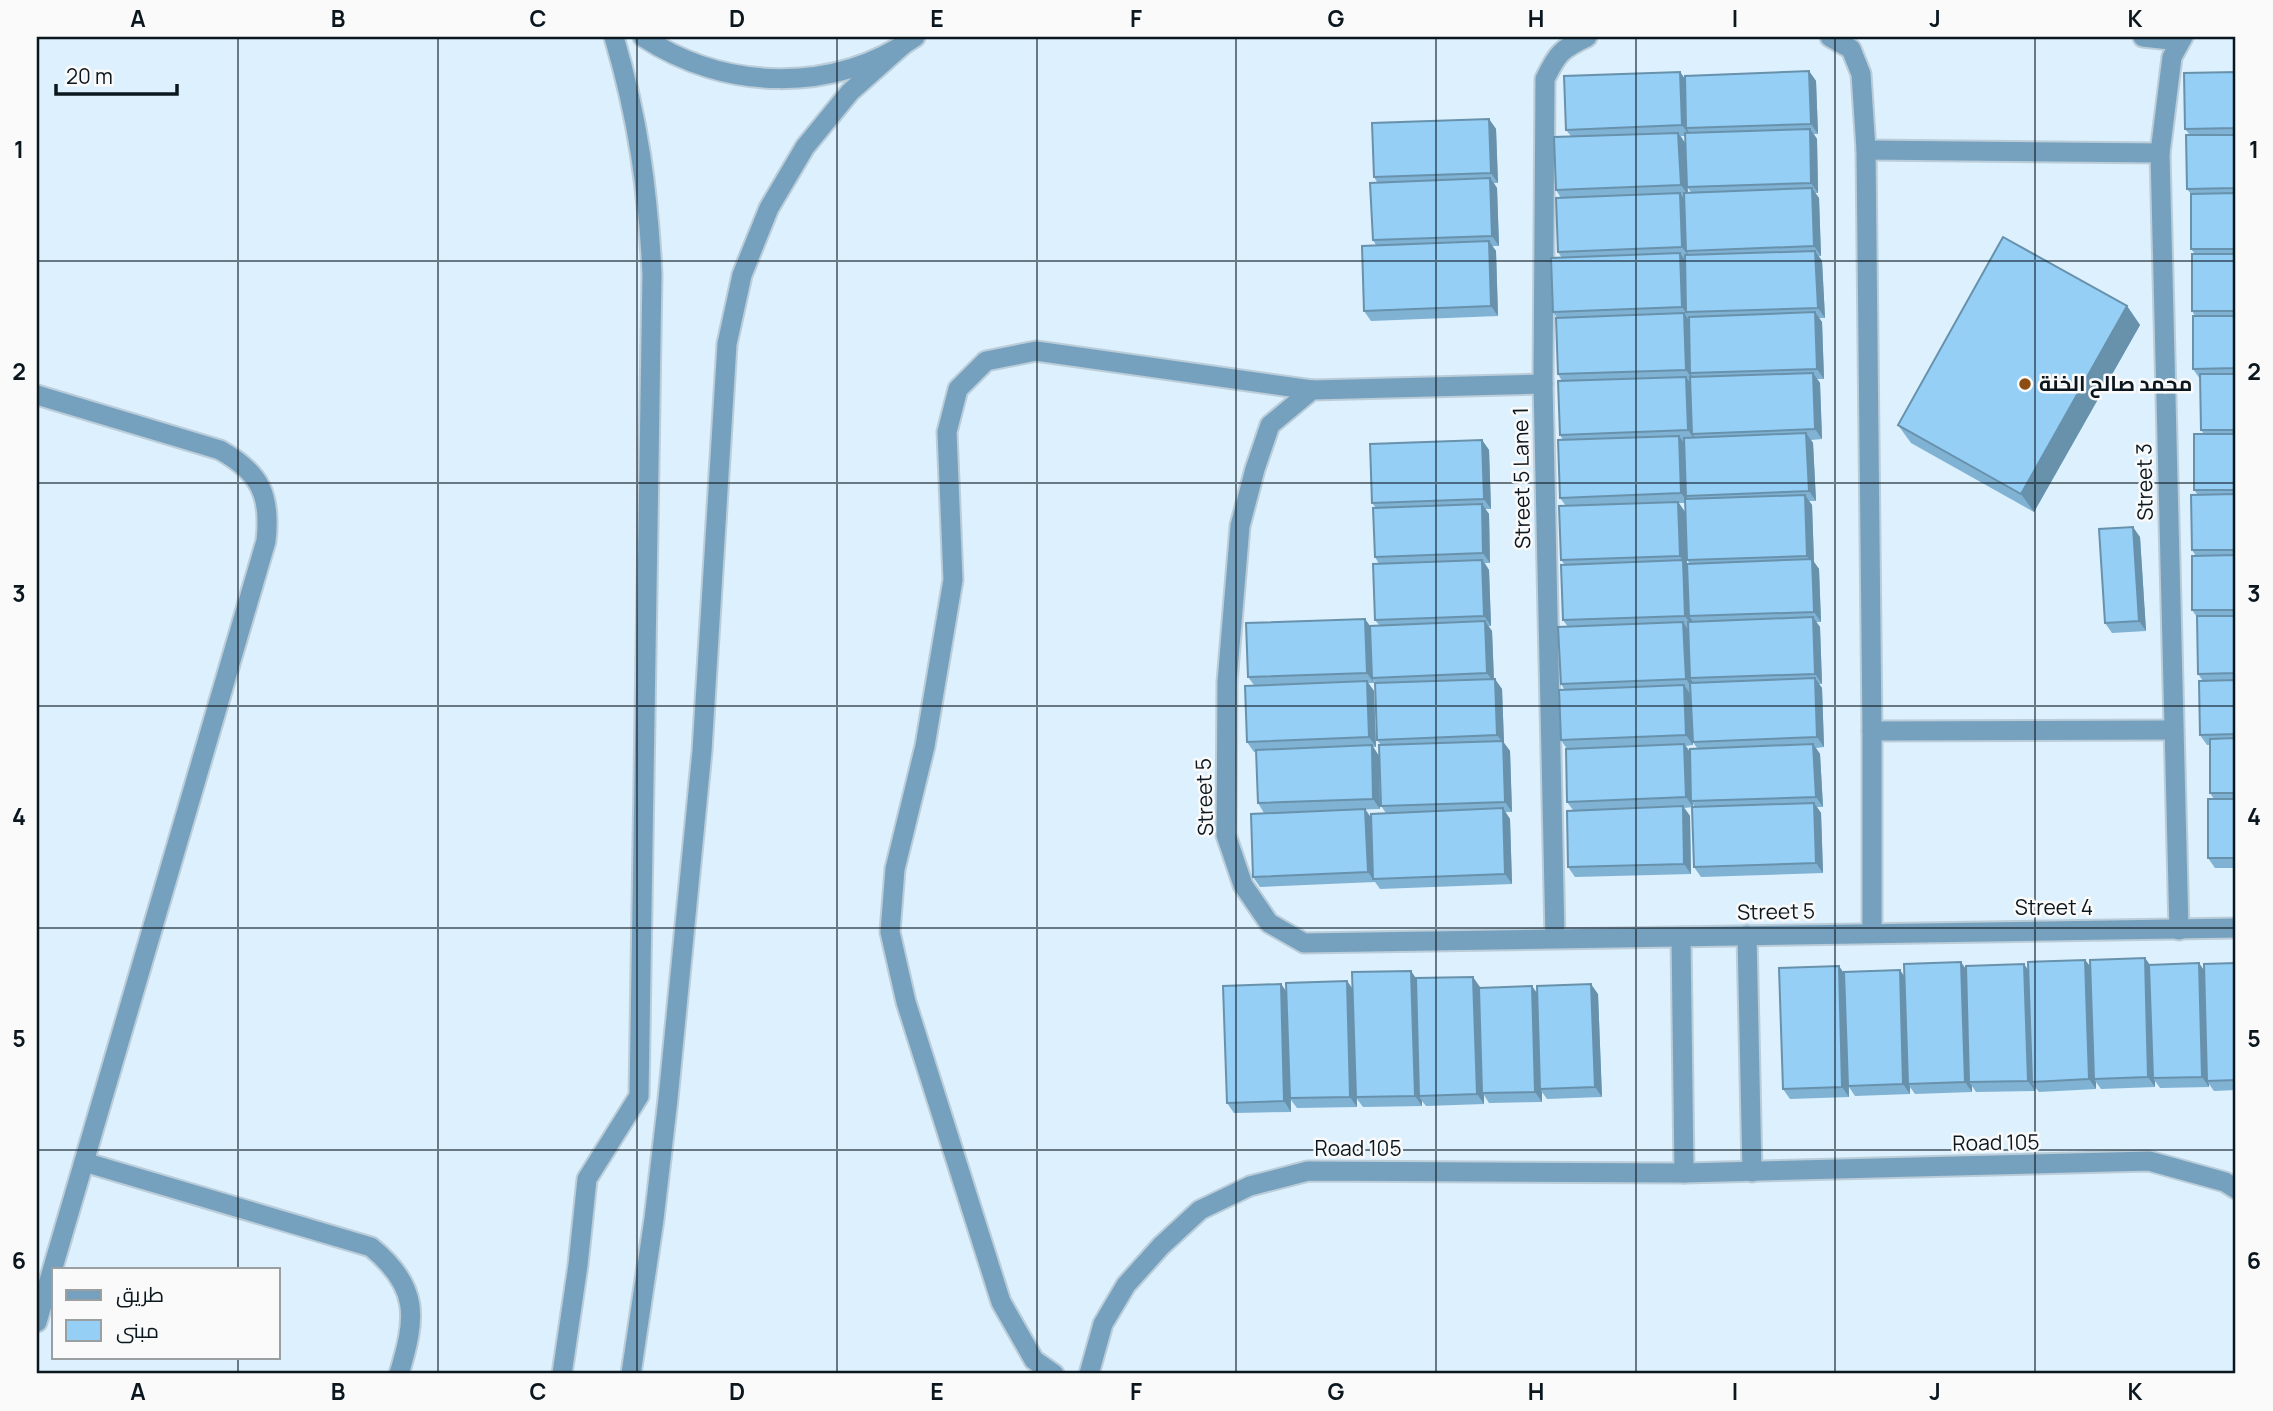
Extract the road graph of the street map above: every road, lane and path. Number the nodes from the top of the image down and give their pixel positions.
1 (614, 37) edge
2 (643, 37) edge
3 (1587, 37) edge
4 (1830, 37) edge
5 (2143, 37) edge
6 (2181, 39) edge
7 (909, 41) edge
8 (1866, 150) junction
9 (2160, 153) junction
10 (1543, 384) junction
11 (1312, 390) junction
12 (37, 395) edge
13 (2173, 730) junction
14 (1872, 731) junction
15 (2236, 928) edge
16 (2179, 930) junction
17 (1872, 932) junction
18 (1747, 935) junction
19 (1681, 937) junction
20 (1555, 938) junction
21 (83, 1162) junction
22 (1752, 1172) junction
23 (1684, 1173) junction
24 (2236, 1189) edge
25 (53, 1268) edge
26 (52, 1270) edge
27 (37, 1322) edge
28 (399, 1374) edge
29 (562, 1374) edge
30 (631, 1374) edge
31 (1054, 1374) edge
32 (1089, 1374) edge

1 - 29 street
2 - 7 street
3 - 10 street, Street 5 Lane 1
4 - 8 street
5 - 6 street
6 - 9 street, Street 3
7 - 30 street
8 - 9 street
8 - 14 street
9 - 13 street, Street 3
10 - 11 street
10 - 20 street, Street 5 Lane 1
11 - 20 street, Street 5
11 - 31 street
12 - 21 street
13 - 14 street
13 - 16 street, Street 3
14 - 17 street
15 - 16 street, Street 4
16 - 17 street, Street 4
17 - 18 street, Street 5
18 - 19 street, Street 5
18 - 22 street
19 - 20 street, Street 5
19 - 23 street
21 - 25 street
21 - 28 street
22 - 23 street, Road 105
22 - 24 street, Road 105
23 - 32 street, Road 105
26 - 27 street

